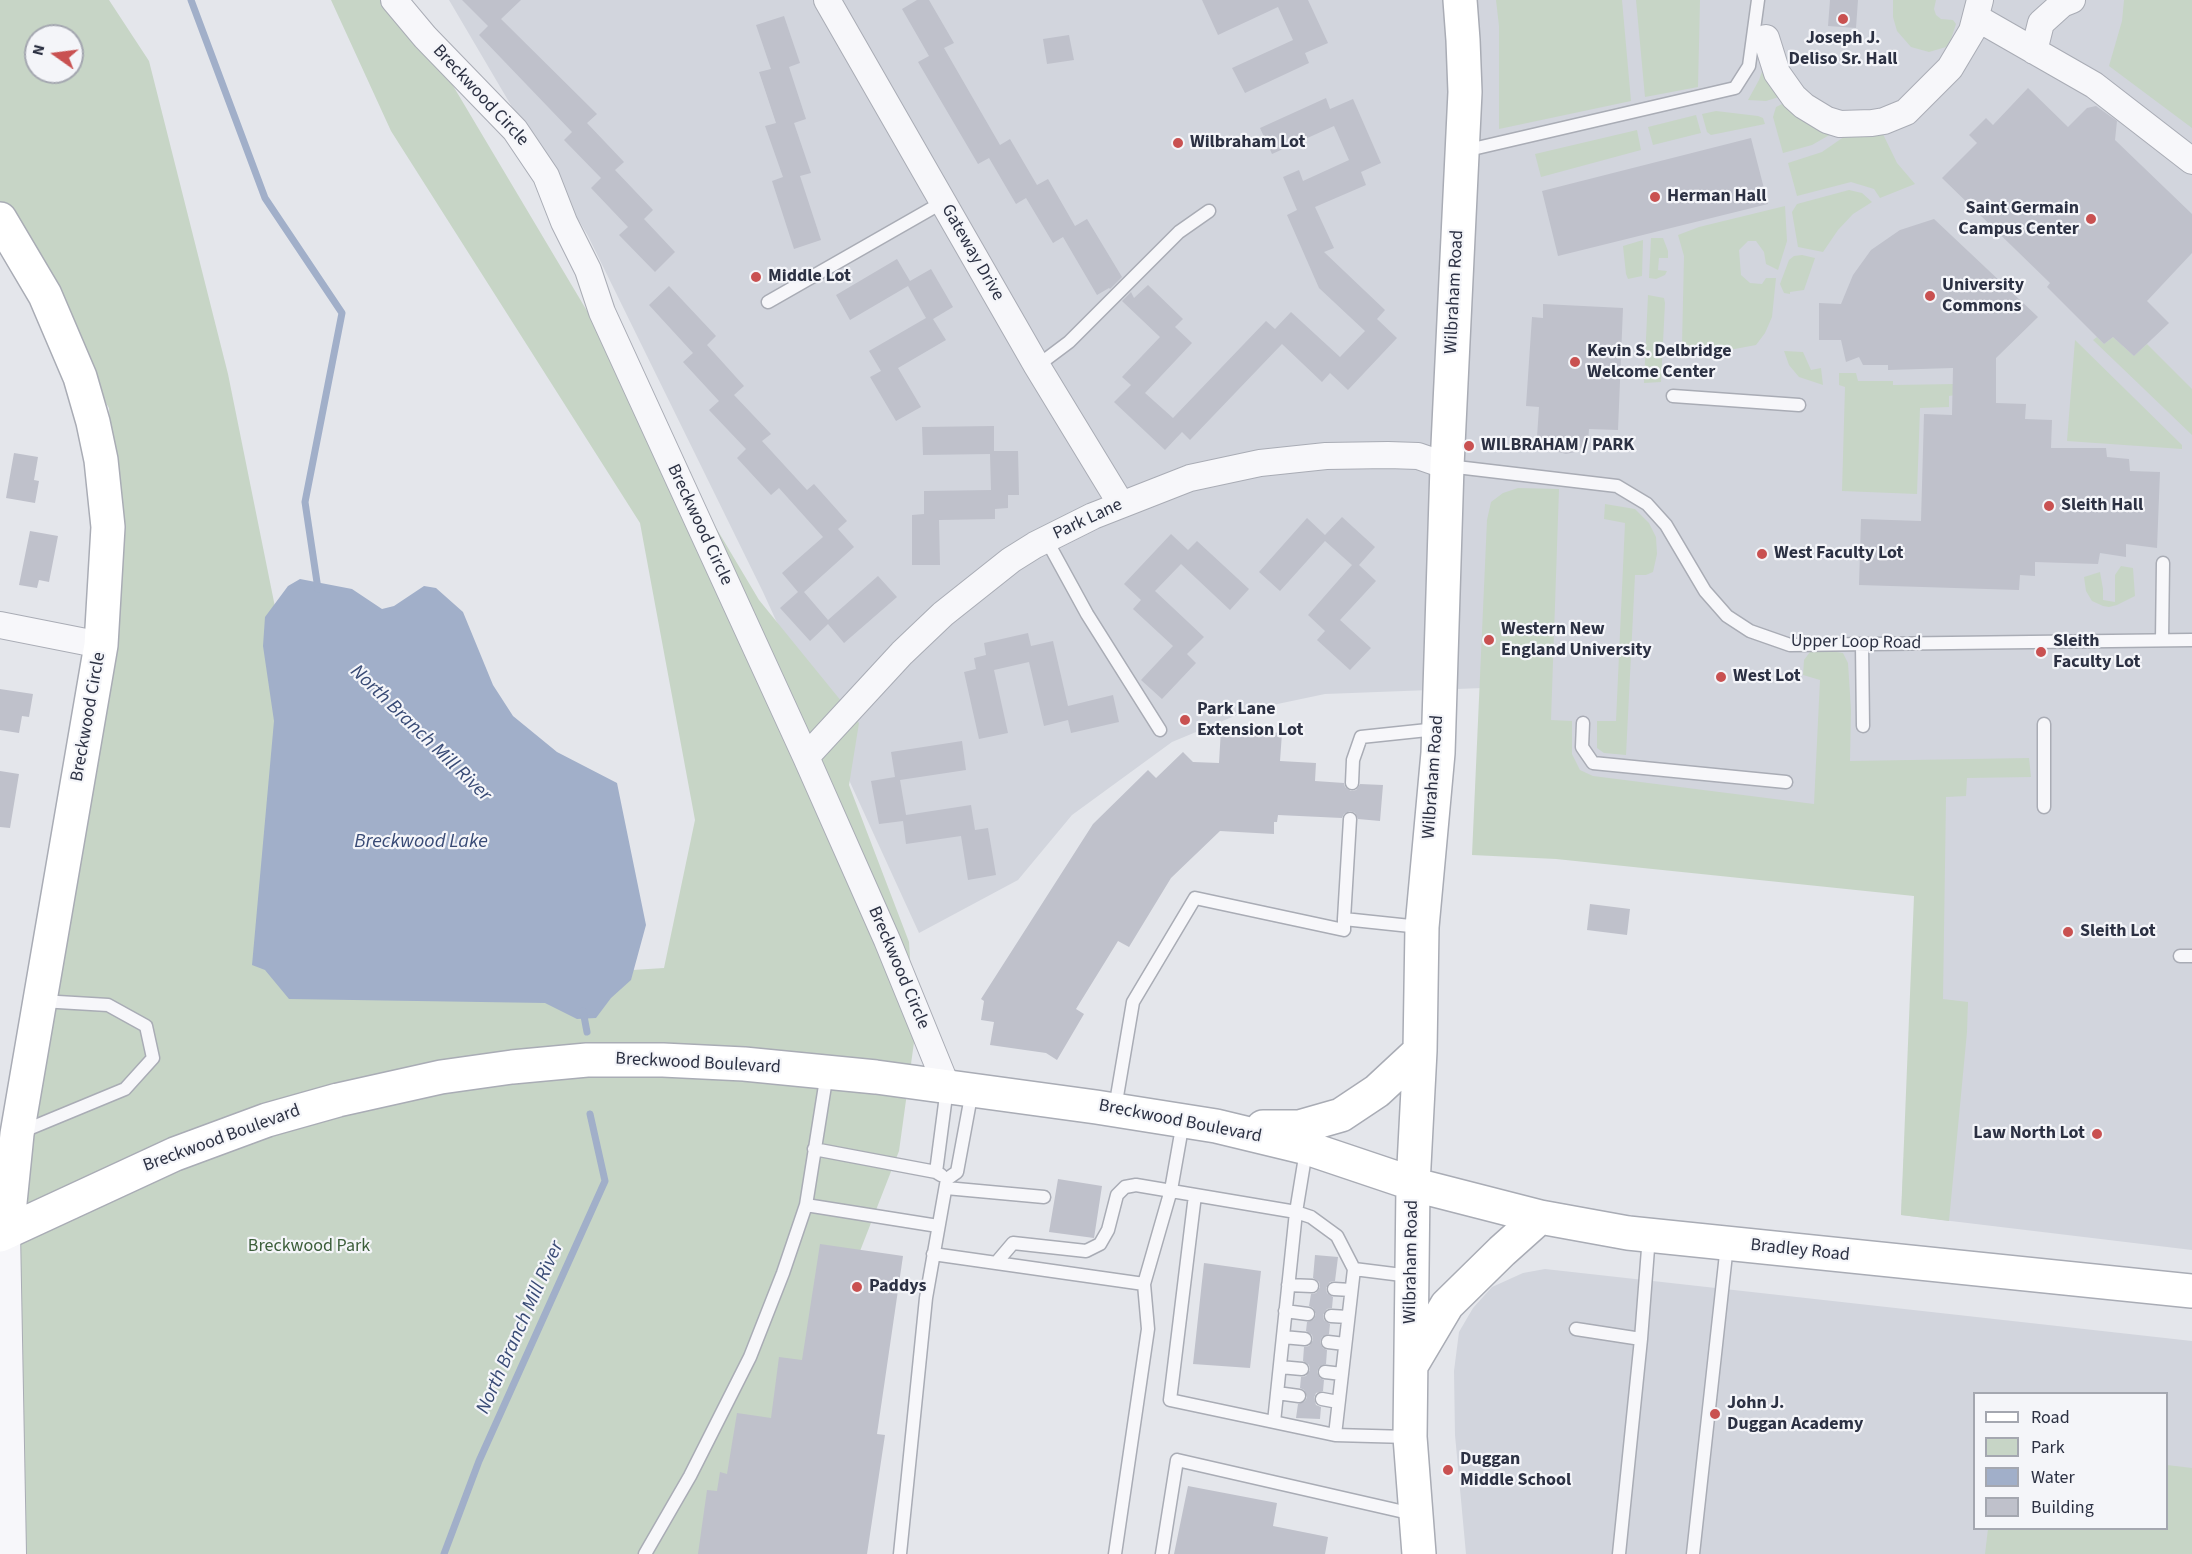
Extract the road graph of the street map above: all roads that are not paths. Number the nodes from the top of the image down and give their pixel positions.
1 (394, 0) edge
2 (827, 0) edge
3 (1460, 0) edge
4 (1758, 0) edge
5 (2072, 0) edge
6 (1979, 9) edge
7 (1766, 38) dead end
8 (2034, 51) junction
9 (1462, 152) junction
10 (2192, 161) edge
11 (943, 202) junction
12 (1209, 212) dead end
13 (0, 219) edge
14 (768, 302) dead end
15 (1037, 366) junction
16 (1673, 396) dead end
17 (1799, 405) dead end
18 (1447, 466) junction
19 (1121, 504) junction
20 (1046, 539) junction
21 (2163, 563) dead end
22 (0, 625) edge
23 (2162, 640) junction
24 (2192, 640) edge
25 (101, 645) junction
26 (1862, 645) junction
27 (1583, 723) dead end
28 (2044, 724) dead end
29 (1863, 726) dead end
30 (1438, 728) junction
31 (1160, 730) dead end
32 (806, 757) junction
33 (1786, 782) dead end
34 (1352, 783) dead end
35 (2044, 807) dead end
36 (1350, 819) dead end
37 (1344, 919) junction
38 (1422, 927) junction
39 (39, 1001) junction
40 (1419, 1051) junction
41 (828, 1072) junction
42 (960, 1088) junction
43 (1115, 1109) junction
44 (1183, 1120) junction
45 (1226, 1128) junction
46 (17, 1134) junction
47 (1307, 1148) junction
48 (814, 1149) junction
49 (936, 1172) junction
50 (946, 1183) junction
51 (1413, 1185) junction
52 (1171, 1191) junction
53 (1195, 1195) junction
54 (1044, 1197) dead end
55 (806, 1205) junction
56 (1296, 1212) junction
57 (1540, 1217) junction
58 (938, 1226) junction
59 (3, 1234) edge
60 (1649, 1236) junction
61 (1727, 1243) junction
62 (933, 1254) junction
63 (996, 1263) junction
64 (1354, 1269) junction
65 (1412, 1276) junction
66 (1144, 1284) junction
67 (1288, 1285) junction
68 (1312, 1286) dead end
69 (1334, 1289) dead end
70 (1352, 1290) junction
71 (2192, 1291) edge
72 (1286, 1311) junction
73 (1308, 1314) dead end
74 (1331, 1316) dead end
75 (1348, 1317) junction
76 (1576, 1329) dead end
77 (1283, 1337) junction
78 (1641, 1339) junction
79 (1305, 1340) dead end
80 (1328, 1342) dead end
81 (1345, 1344) junction
82 (1412, 1364) junction
83 (1280, 1367) junction
84 (1302, 1369) dead end
85 (1325, 1372) dead end
86 (1342, 1374) junction
87 (1277, 1393) junction
88 (1299, 1396) dead end
89 (1322, 1399) dead end
90 (1338, 1402) junction
91 (1274, 1422) junction
92 (1335, 1435) junction
93 (1410, 1437) junction
94 (1414, 1514) junction
95 (13, 1554) edge
96 (645, 1554) edge
97 (900, 1554) edge
98 (1115, 1554) edge
99 (1162, 1554) edge
100 (1419, 1554) edge
101 (1619, 1554) edge
102 (1692, 1554) edge

1 - 32 street, Breckwood Circle
2 - 11 street, Gateway Drive
3 - 9 main road, Wilbraham Road
4 - 9 lane
5 - 8 street
6 - 7 street
6 - 8 street
8 - 10 street
9 - 18 main road, Wilbraham Road
11 - 14 lane
11 - 15 street, Gateway Drive
12 - 15 lane
13 - 25 main road, Breckwood Circle
15 - 19 street, Gateway Drive
16 - 17 lane
18 - 19 street, Park Lane
18 - 26 lane, Upper Loop Road
18 - 30 main road, Wilbraham Road
19 - 20 street, Park Lane
20 - 31 lane
20 - 32 street, Park Lane
21 - 23 lane
22 - 25 street
23 - 24 lane, Upper Loop Road
23 - 26 lane, Upper Loop Road
25 - 39 main road, Breckwood Circle
26 - 29 lane
27 - 33 lane
28 - 35 lane
30 - 34 lane
30 - 38 main road, Wilbraham Road
32 - 42 street, Breckwood Circle
36 - 37 lane
37 - 38 lane
37 - 43 lane
38 - 40 main road, Wilbraham Road
39 - 46 main road, Breckwood Circle
39 - 46 lane
40 - 45 main road
40 - 51 main road, Wilbraham Road
41 - 42 main road, Breckwood Boulevard
41 - 48 lane
41 - 59 main road, Breckwood Boulevard
42 - 43 main road, Breckwood Boulevard
42 - 49 lane
42 - 50 lane
43 - 44 main road, Breckwood Boulevard
44 - 45 main road, Breckwood Boulevard
44 - 52 lane
45 - 47 main road, Breckwood Boulevard
46 - 59 main road, Breckwood Circle
47 - 51 main road, Breckwood Boulevard
47 - 56 lane
48 - 49 lane
48 - 55 lane
49 - 50 lane
50 - 54 lane
50 - 58 lane
51 - 57 main road, Bradley Road
51 - 65 main road, Wilbraham Road
52 - 53 lane
52 - 63 lane
52 - 66 lane
53 - 56 lane
53 - 91 lane
55 - 58 lane
55 - 96 lane
56 - 64 lane
56 - 67 lane
57 - 60 main road, Bradley Road
57 - 82 main road
58 - 62 lane
59 - 95 street
60 - 61 main road, Bradley Road
60 - 78 lane
61 - 71 main road, Bradley Road
61 - 102 lane
62 - 63 lane
62 - 97 lane
63 - 66 lane
64 - 65 lane
64 - 70 lane
65 - 82 main road, Wilbraham Road
66 - 98 lane
67 - 68 lane
67 - 72 lane
69 - 70 lane
70 - 75 lane
72 - 73 lane
72 - 77 lane
74 - 75 lane
75 - 81 lane
76 - 78 lane
77 - 79 lane
77 - 83 lane
78 - 101 lane
80 - 81 lane
81 - 86 lane
82 - 93 main road, Wilbraham Road
83 - 84 lane
83 - 87 lane
85 - 86 lane
86 - 90 lane
87 - 88 lane
87 - 91 lane
89 - 90 lane
90 - 92 lane
91 - 92 lane
92 - 93 lane
93 - 94 main road, Wilbraham Road
94 - 99 lane
94 - 100 main road, Wilbraham Road

